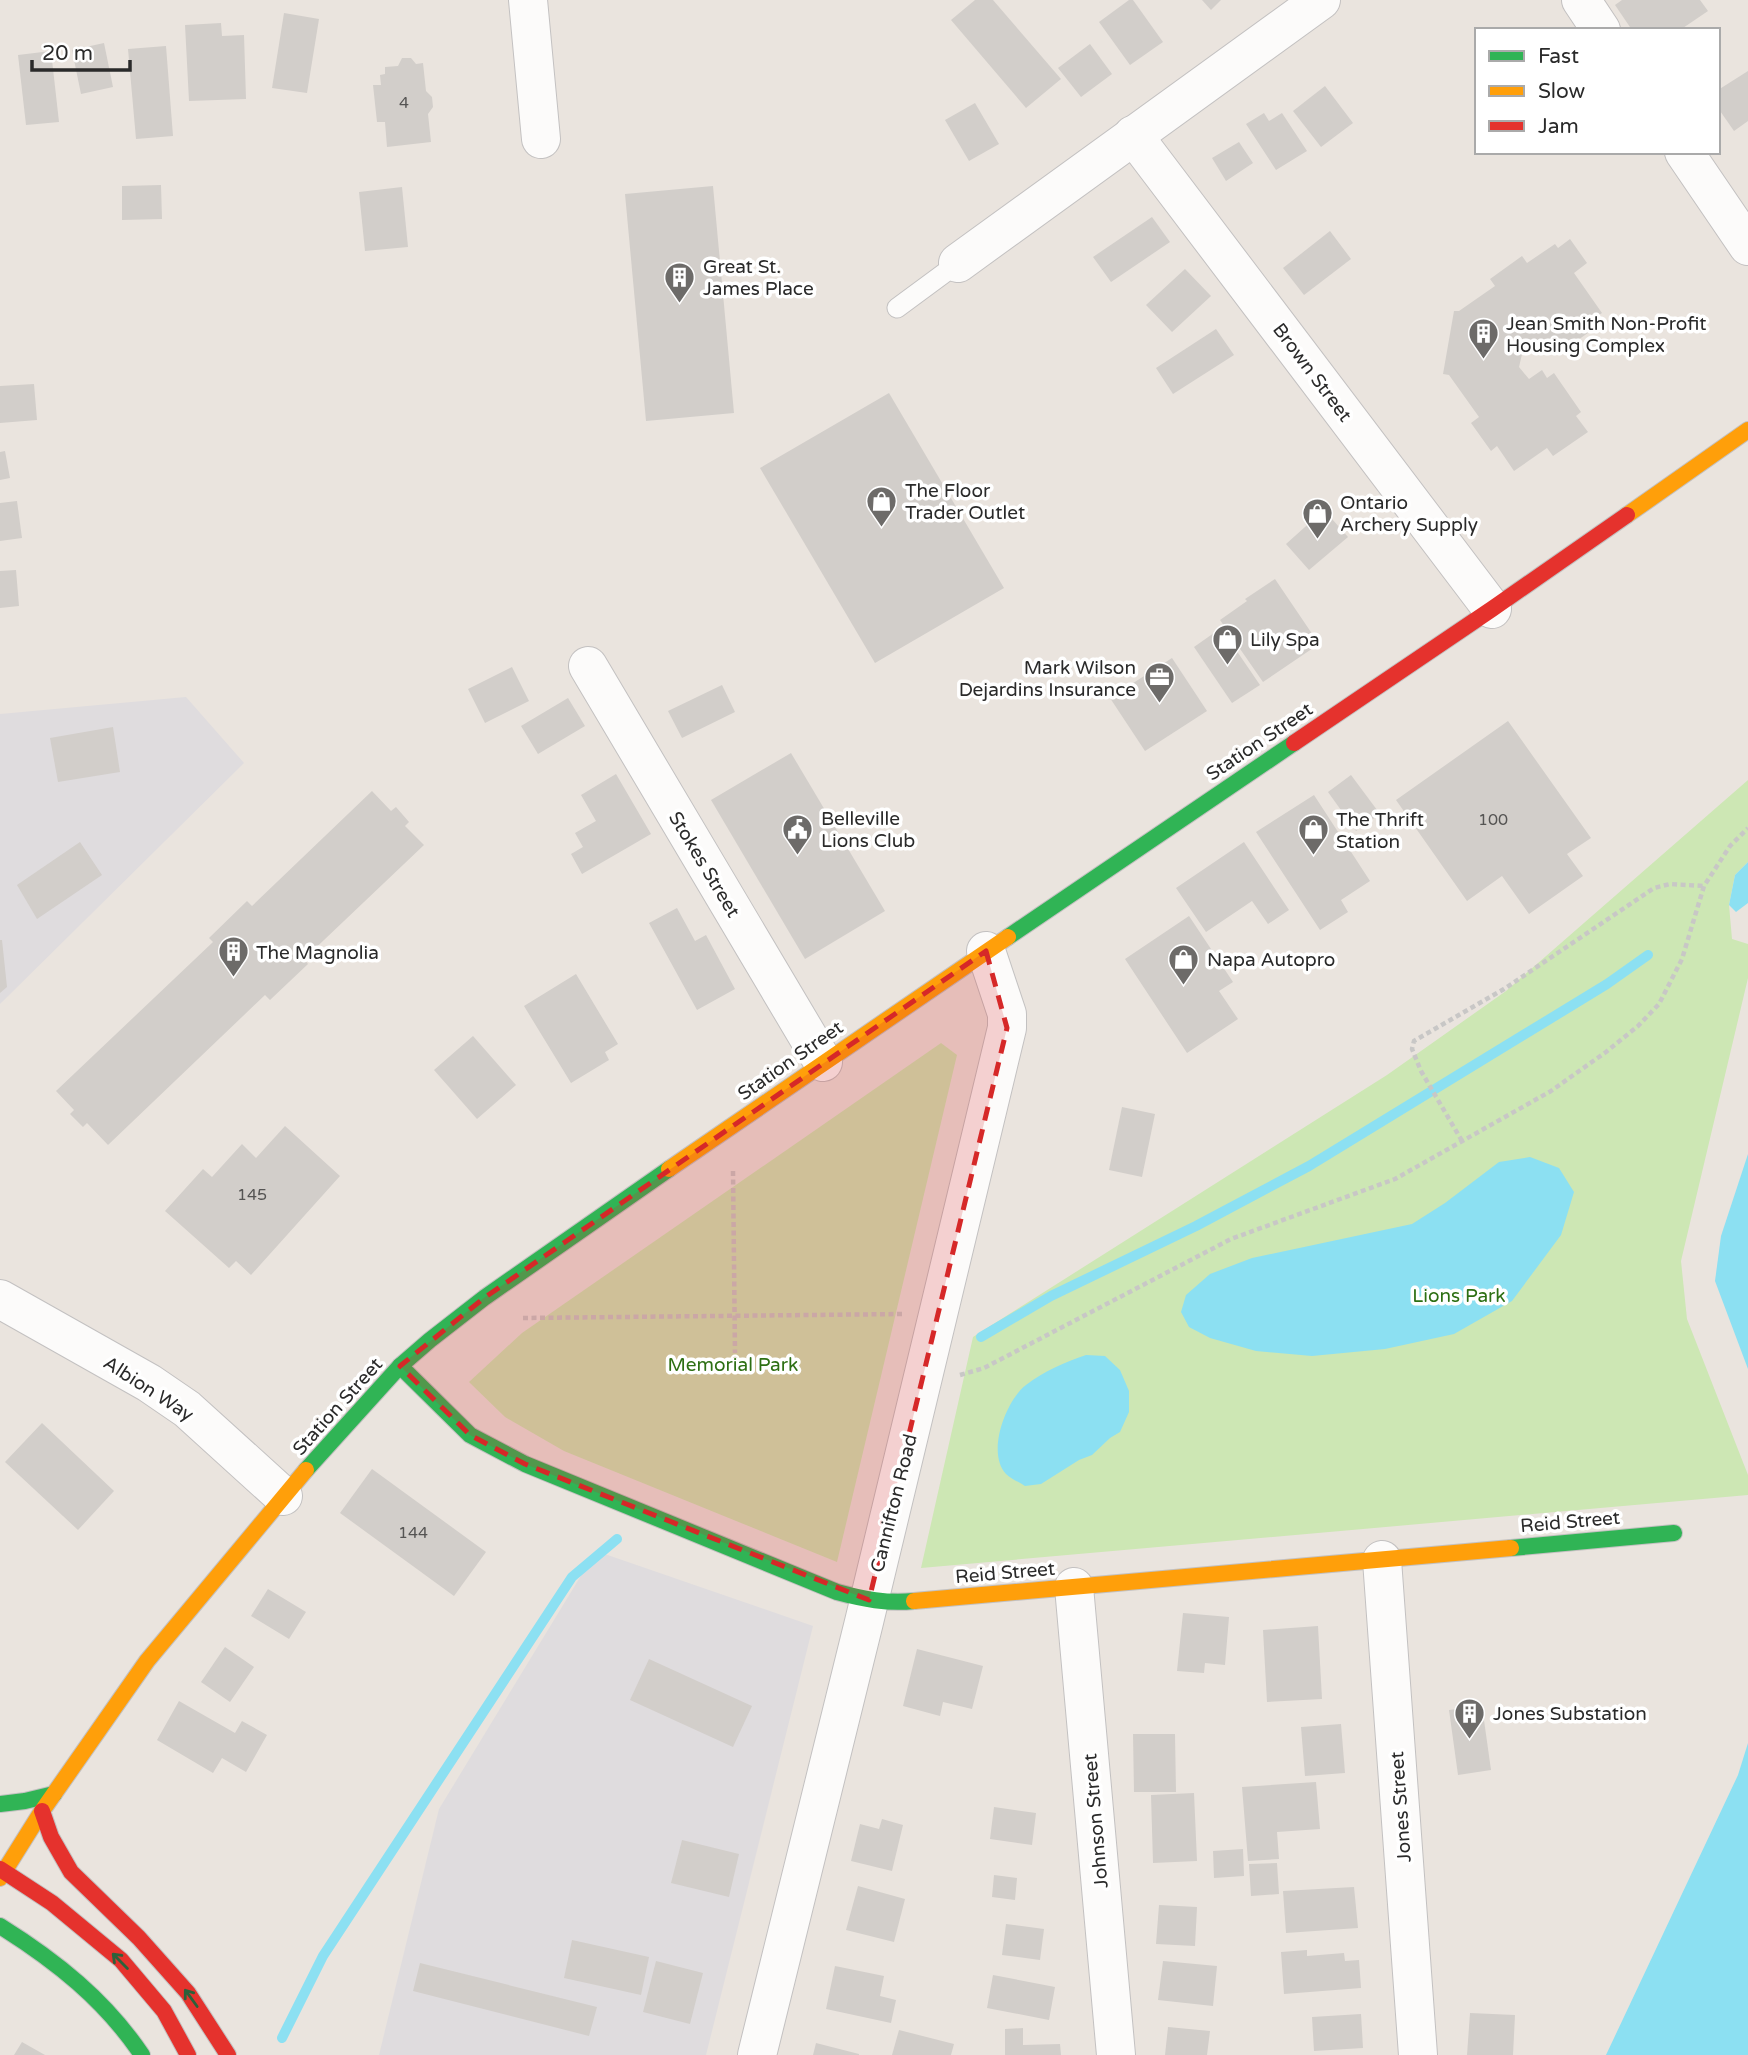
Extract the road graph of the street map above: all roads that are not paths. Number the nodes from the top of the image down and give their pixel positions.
1 (528, 0) edge
2 (1321, 0) edge
3 (1581, 0) edge
4 (1600, 28) edge
5 (1133, 135) junction
6 (541, 139) dead end
7 (1685, 154) edge
8 (1748, 246) edge
9 (958, 263) joint
10 (897, 309) dead end
11 (1748, 430) edge
12 (1492, 609) junction
13 (588, 666) dead end
14 (986, 951) junction
15 (823, 1062) junction
16 (0, 1299) edge
17 (400, 1366) junction
18 (284, 1496) junction
19 (1674, 1533) dead end
20 (1382, 1560) junction
21 (1074, 1587) junction
22 (869, 1600) junction
23 (54, 1794) junction
24 (0, 1804) edge
25 (42, 1811) junction
26 (1, 1872) edge
27 (0, 1926) edge
28 (142, 2055) edge
29 (188, 2055) edge
30 (228, 2055) edge
31 (757, 2055) edge
32 (1116, 2055) edge
33 (1418, 2055) edge

1 - 6 street
2 - 5 street
3 - 4 street
5 - 9 street
5 - 12 street, Brown Street
7 - 8 street
9 - 10 lane
11 - 12 main road, Station Street
12 - 14 main road, Station Street
13 - 15 street, Stokes Street
14 - 15 main road, Station Street
14 - 22 street, Cannifton Road
15 - 17 main road, Station Street
16 - 18 street, Albion Way
17 - 18 main road, Station Street
17 - 22 main road, Reid Street
18 - 23 main road, Station Street
19 - 20 main road, Reid Street
20 - 21 main road, Reid Street
20 - 33 street, Jones Street
21 - 22 main road, Reid Street
21 - 32 street, Johnson Street
22 - 31 street, Cannifton Road
23 - 24 main road
23 - 25 main road, Station Street
25 - 26 main road, Station Street
30 -> 25 main road
29 -> 26 main road
27 - 28 main road

